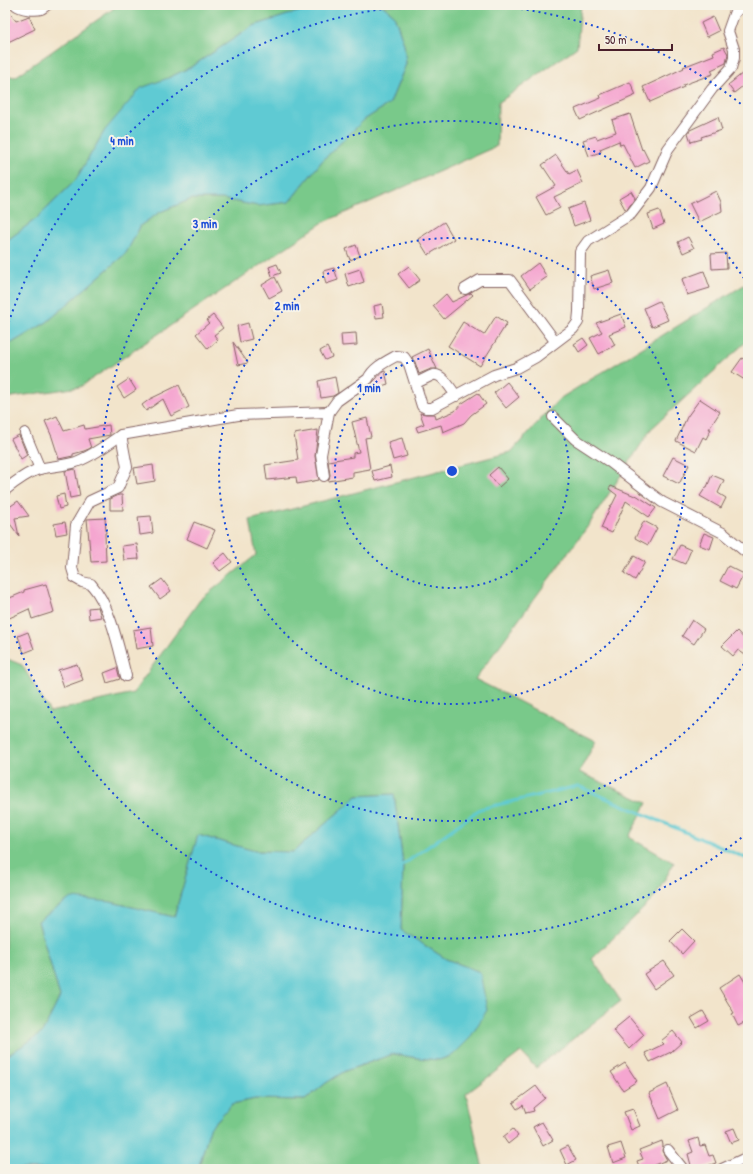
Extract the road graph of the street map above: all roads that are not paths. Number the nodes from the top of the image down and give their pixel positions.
1 (16, 5) edge
2 (47, 5) edge
3 (742, 5) edge
4 (465, 289) dead end
5 (555, 341) junction
6 (415, 383) junction
7 (456, 396) junction
8 (330, 412) junction
9 (553, 416) dead end
10 (26, 433) dead end
11 (121, 435) junction
12 (40, 469) junction
13 (324, 476) dead end
14 (5, 490) edge
15 (748, 554) edge
16 (126, 676) dead end
17 (668, 1150) dead end
18 (748, 1157) edge
19 (683, 1169) edge
20 (722, 1169) edge

1 - 2 street
3 - 5 street
4 - 5 street
5 - 7 street
6 - 7 street
6 - 7 street
6 - 8 street
8 - 11 street
8 - 13 street
9 - 15 street
10 - 12 street
11 - 12 street
11 - 16 street
12 - 14 street
17 - 19 street
18 - 20 street

